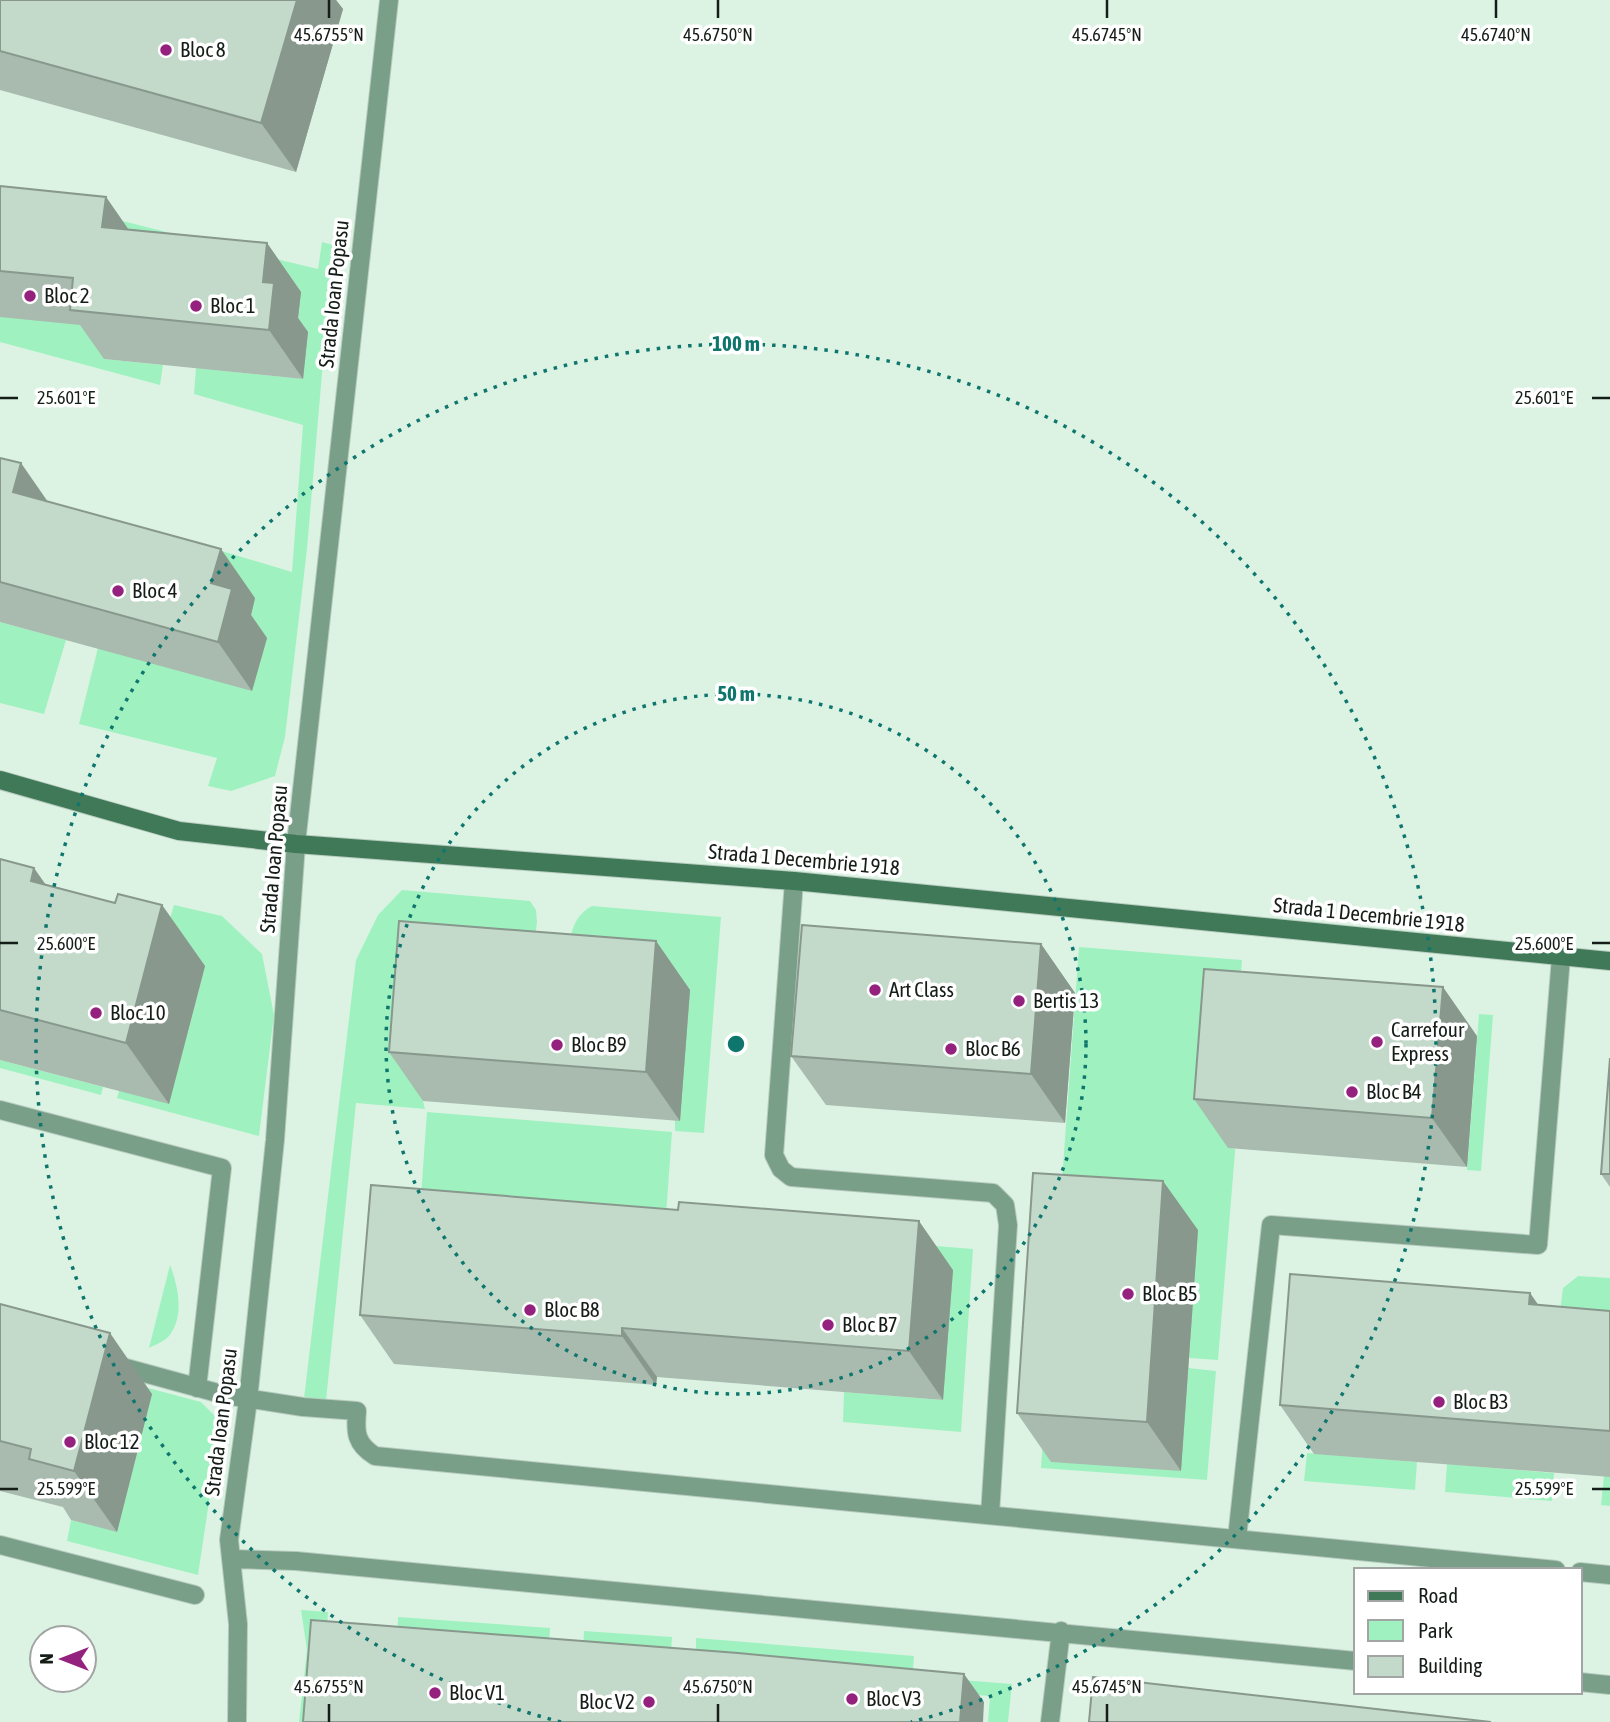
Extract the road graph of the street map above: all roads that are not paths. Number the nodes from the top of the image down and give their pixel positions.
1 (390, 0) edge
2 (0, 780) edge
3 (296, 844) junction
4 (794, 881) junction
5 (1561, 957) junction
6 (1610, 961) edge
7 (0, 1110) edge
8 (92, 1359) edge
9 (197, 1388) junction
10 (248, 1399) junction
11 (990, 1515) junction
12 (1237, 1538) junction
13 (0, 1545) edge
14 (233, 1559) junction
15 (1536, 1568) edge
16 (1582, 1572) edge
17 (1610, 1575) edge
18 (195, 1595) dead end
19 (1061, 1631) junction
20 (1354, 1661) edge
21 (1582, 1682) edge
22 (1610, 1685) edge
23 (237, 1722) edge
24 (1051, 1722) edge

1 - 3 street, Strada Ioan Popasu
2 - 3 street, Strada 1 Decembrie 1918
3 - 4 street, Strada 1 Decembrie 1918
3 - 10 street, Strada Ioan Popasu
4 - 5 street, Strada 1 Decembrie 1918
4 - 11 street
5 - 6 street, Strada 1 Decembrie 1918
5 - 12 street
7 - 9 street
8 - 9 street
9 - 10 street
10 - 11 street
10 - 14 street, Strada Ioan Popasu
11 - 12 street
12 - 15 street
13 - 18 street
14 - 19 street
14 - 23 street, Strada Ioan Popasu
16 - 17 street
19 - 20 street
19 - 24 street
21 - 22 street

